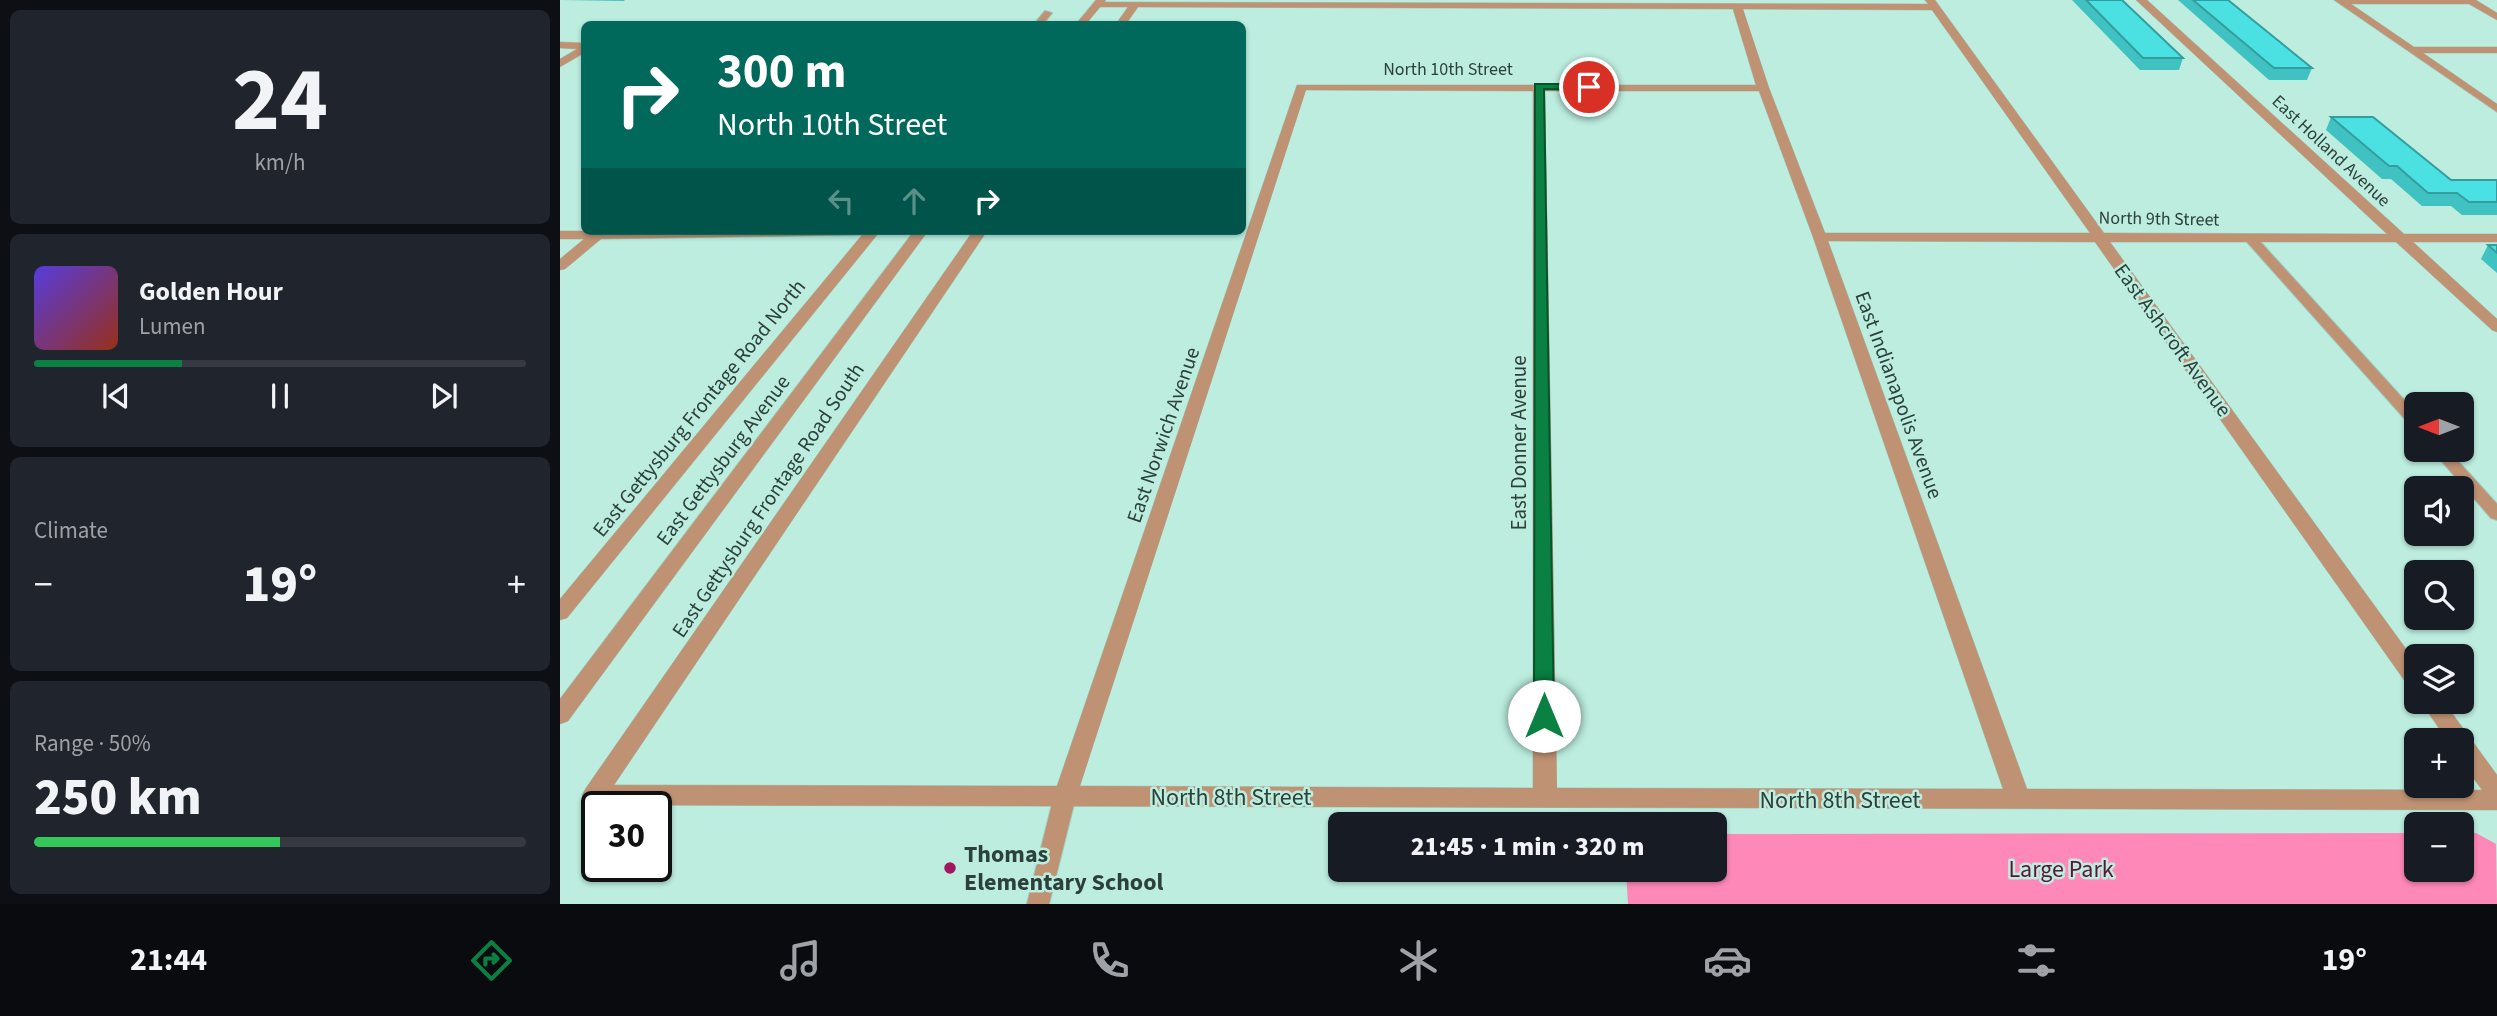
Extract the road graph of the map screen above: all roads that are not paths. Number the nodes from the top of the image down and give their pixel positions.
1 (2141, 0) edge
2 (2340, 0) edge
3 (2469, 0) edge
4 (1100, 2) edge
5 (1757, 2) edge
6 (1932, 3) edge
7 (1135, 4) junction
8 (1737, 5) junction
9 (1048, 13) dead end
10 (2497, 17) edge
11 (1041, 21) edge
12 (1084, 21) edge
13 (1123, 21) edge
14 (560, 45) edge
15 (581, 47) edge
16 (581, 49) edge
17 (2411, 50) junction
18 (2497, 50) edge
19 (560, 64) edge
20 (1539, 86) junction
21 (1301, 87) joint
22 (1763, 88) junction
23 (2496, 109) edge
24 (1249, 231) edge
25 (581, 234) edge
26 (560, 235) edge
27 (596, 235) edge
28 (869, 235) edge
29 (918, 235) edge
30 (977, 235) edge
31 (1820, 237) junction
32 (2099, 237) junction
33 (2399, 238) junction
34 (2497, 238) edge
35 (2250, 239) junction
36 (560, 266) edge
37 (2497, 327) edge
38 (2404, 410) edge
39 (2451, 462) edge
40 (2497, 514) edge
41 (560, 613) edge
42 (2404, 663) edge
43 (560, 715) edge
44 (2474, 760) edge
45 (597, 791) edge
46 (2497, 793) edge
47 (672, 795) edge
48 (1065, 796) junction
49 (1545, 799) junction
50 (2019, 800) junction
51 (2497, 800) edge
52 (1038, 904) edge

1 - 33 street, East Holland Avenue
2 - 3 street
2 - 17 street
3 - 10 street
4 - 7 street
4 - 12 street
5 - 6 street
5 - 8 street
6 - 32 street, East Ashcroft Avenue
7 - 8 street
7 - 13 street
8 - 22 street, East Indianapolis Avenue
9 - 11 lane
14 - 15 street
16 - 19 street
17 - 18 street
17 - 23 street
20 - 21 street, North 10th Street
20 - 22 street, North 10th Street
20 - 49 street, East Donner Avenue
21 - 24 street, East Norwich Avenue
22 - 31 street, East Indianapolis Avenue
24 - 48 street, East Norwich Avenue
25 - 26 street
27 - 36 street
28 - 41 street, East Gettysburg Frontage Road North
29 - 43 street, East Gettysburg Avenue
30 - 45 street, East Gettysburg Frontage Road South
31 - 32 street, North 9th Street
31 - 50 street, East Indianapolis Avenue
32 - 35 street, North 9th Street
32 - 42 street, East Ashcroft Avenue
33 - 34 street, North 9th Street
33 - 35 street, North 9th Street
33 - 37 street, East Holland Avenue
35 - 38 lane
39 - 40 lane
44 - 46 street
47 - 48 street, North 8th Street
48 - 49 street, North 8th Street
48 - 52 lane
49 - 50 street, North 8th Street
50 - 51 street, North 8th Street

